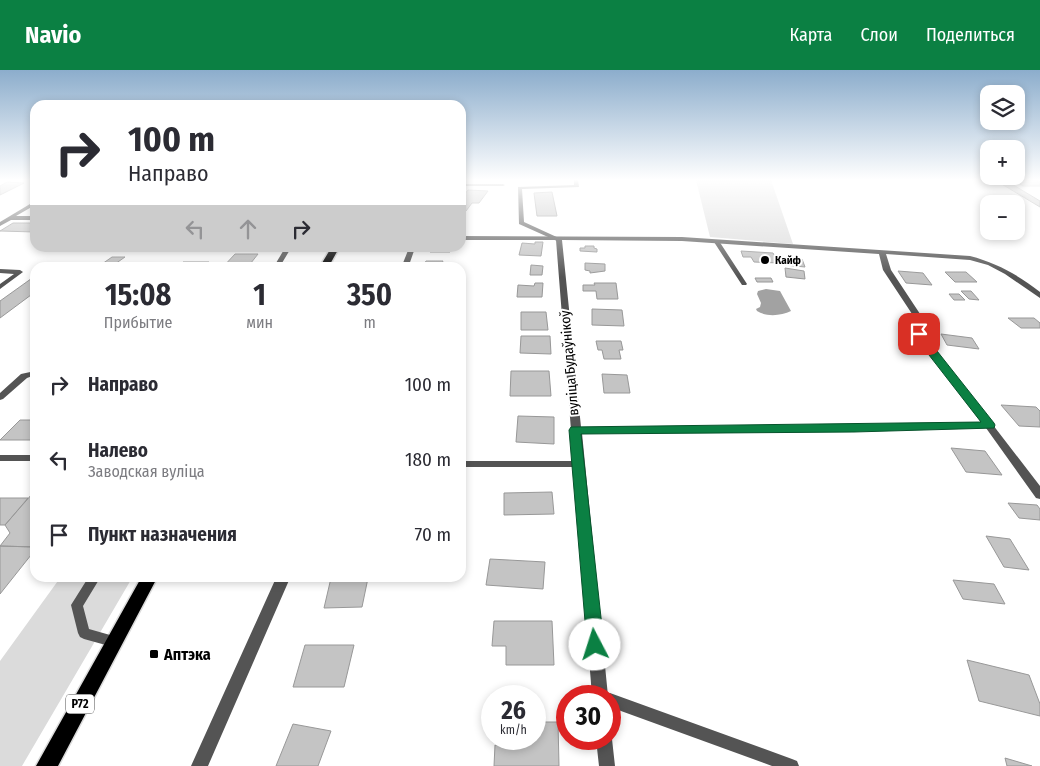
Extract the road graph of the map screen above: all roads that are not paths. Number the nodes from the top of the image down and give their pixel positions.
1 (19, 212) edge
2 (521, 212) edge
3 (10, 218) junction
4 (30, 218) edge
5 (0, 224) edge
6 (466, 238) edge
7 (559, 240) junction
8 (717, 242) junction
9 (882, 252) junction
10 (0, 271) edge
11 (744, 284) dead end
12 (0, 287) edge
13 (1040, 296) edge
14 (30, 374) edge
15 (0, 397) edge
16 (990, 425) junction
17 (575, 430) junction
18 (0, 458) edge
19 (30, 458) edge
20 (466, 464) edge
21 (578, 464) junction
22 (1040, 495) edge
23 (91, 582) edge
24 (148, 582) edge
25 (281, 582) edge
26 (113, 641) junction
27 (599, 685) edge
28 (621, 704) edge
29 (605, 750) edge
30 (47, 766) edge
31 (199, 766) edge
32 (606, 766) edge
33 (792, 766) edge

1 - 3 lane
2 - 7 lane
3 - 4 lane
3 - 5 lane
6 - 7 street
7 - 8 street
7 - 17 street, вуліца Будаўнікоў
8 - 9 street
8 - 11 lane
9 - 13 street
9 - 16 street
10 - 12 lane
14 - 15 lane
16 - 17 street
16 - 22 street
17 - 21 street, вуліца Будаўнікоў
18 - 19 lane
20 - 21 lane
21 - 27 street, вуліца Будаўнікоў
23 - 26 lane
24 - 26 main road, Р72
25 - 31 street
26 - 30 main road, Р72
28 - 33 lane
29 - 32 street

